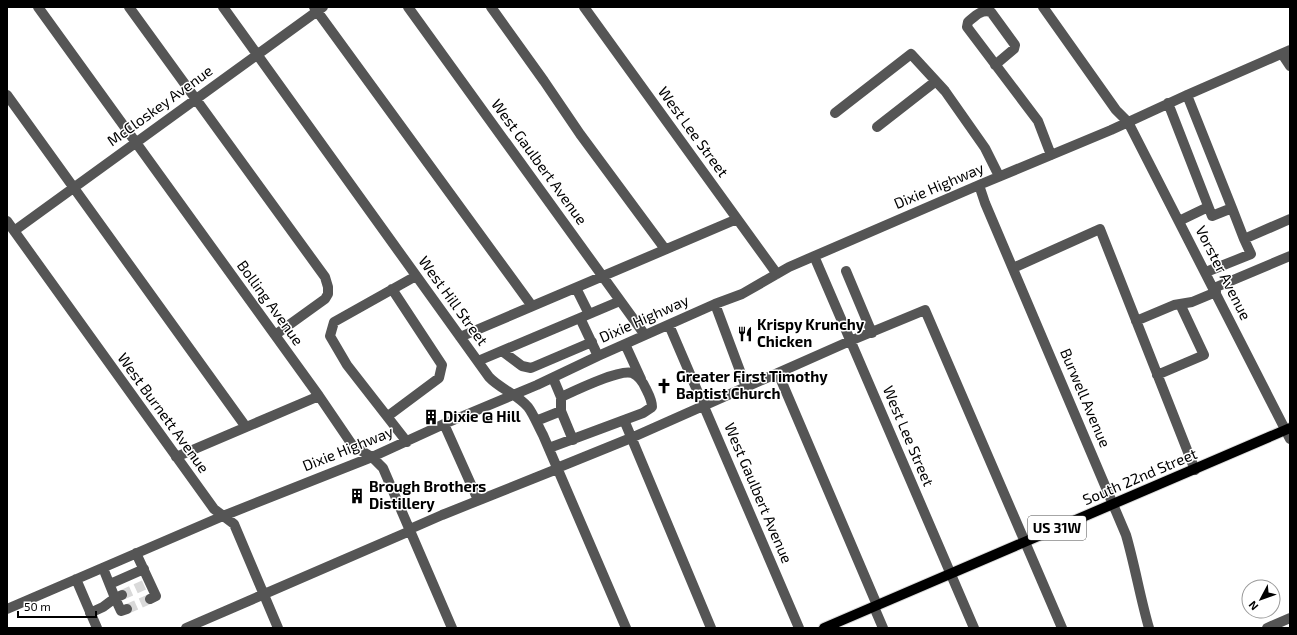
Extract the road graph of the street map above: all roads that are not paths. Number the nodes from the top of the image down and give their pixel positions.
1 (38, 7) edge
2 (129, 7) edge
3 (223, 7) edge
4 (408, 7) edge
5 (491, 7) edge
6 (584, 7) edge
7 (1043, 7) edge
8 (318, 8) edge
9 (1286, 52) edge
10 (257, 54) junction
11 (995, 65) junction
12 (1290, 66) edge
13 (936, 82) junction
14 (7, 95) edge
15 (1187, 95) junction
16 (195, 99) junction
17 (1168, 104) junction
18 (835, 113) dead end
19 (1128, 122) junction
20 (877, 127) dead end
21 (135, 142) junction
22 (1051, 155) junction
23 (999, 176) junction
24 (979, 185) junction
25 (74, 187) junction
26 (1208, 207) junction
27 (1232, 208) junction
28 (737, 219) junction
29 (1290, 219) edge
30 (1179, 221) junction
31 (7, 222) edge
32 (14, 231) junction
33 (1244, 238) junction
34 (665, 249) junction
35 (814, 256) junction
36 (1290, 256) edge
37 (1013, 268) junction
38 (846, 271) dead end
39 (1206, 272) junction
40 (777, 274) junction
41 (416, 276) junction
42 (603, 276) junction
43 (576, 288) junction
44 (392, 289) junction
45 (1215, 290) junction
46 (620, 301) junction
47 (716, 304) junction
48 (1180, 304) junction
49 (532, 306) junction
50 (585, 316) junction
51 (1136, 321) junction
52 (670, 325) junction
53 (872, 333) junction
54 (275, 335) junction
55 (645, 335) junction
56 (460, 337) junction
57 (850, 341) junction
58 (592, 342) junction
59 (625, 344) junction
60 (502, 350) junction
61 (598, 356) junction
62 (478, 361) junction
63 (546, 361) junction
64 (778, 373) junction
65 (1157, 375) junction
66 (554, 377) junction
67 (642, 380) junction
68 (746, 388) junction
69 (513, 395) junction
70 (319, 396) junction
71 (561, 397) junction
72 (704, 406) junction
73 (561, 410) junction
74 (388, 416) junction
75 (624, 420) junction
76 (536, 421) junction
77 (444, 424) junction
78 (246, 427) junction
79 (1289, 432) edge
80 (631, 438) junction
81 (573, 440) junction
82 (407, 442) junction
83 (549, 448) junction
84 (176, 457) junction
85 (372, 457) junction
86 (557, 468) junction
87 (1194, 470) junction
88 (478, 500) junction
89 (1114, 504) junction
90 (223, 516) junction
91 (410, 530) junction
92 (1025, 542) junction
93 (136, 553) junction
94 (103, 568) junction
95 (144, 569) junction
96 (950, 574) junction
97 (76, 579) junction
98 (110, 584) junction
99 (264, 594) junction
100 (119, 597) junction
101 (150, 599) dead end
102 (875, 606) junction
103 (8, 607) edge
104 (127, 609) dead end
105 (90, 613) junction
106 (1290, 618) edge
107 (97, 628) edge
108 (186, 628) edge
109 (278, 628) edge
110 (452, 628) edge
111 (626, 628) edge
112 (711, 628) edge
113 (799, 628) edge
114 (824, 628) edge
115 (883, 628) edge
116 (974, 628) edge
117 (1062, 628) edge
118 (1149, 628) edge
119 (1267, 628) edge

1 - 21 street, Bolling Avenue
2 - 16 street
3 - 10 street, West Hill Street
4 - 42 street, West Gaulbert Avenue
5 - 34 street
6 - 28 street, West Lee Street
7 - 19 street, Vorster Avenue
8 - 10 street, McCloskey Avenue
8 - 49 street
9 - 12 street
9 - 15 street, Dixie Highway
10 - 16 street, McCloskey Avenue
10 - 41 street, West Hill Street
11 - 11 street
11 - 22 street
13 - 18 street
13 - 20 street
13 - 23 street
14 - 25 street
15 - 17 street, Dixie Highway
15 - 27 street
16 - 21 street, McCloskey Avenue
16 - 54 street
17 - 19 street, Dixie Highway
17 - 26 street
19 - 22 street, Dixie Highway
19 - 30 street, Vorster Avenue
21 - 25 street, McCloskey Avenue
21 - 54 street, Bolling Avenue
22 - 23 street, Dixie Highway
23 - 24 street, Dixie Highway
24 - 35 street, Dixie Highway
24 - 37 street, Burwell Avenue
25 - 32 street, McCloskey Avenue
25 - 78 street
26 - 27 street
26 - 30 street
27 - 33 street
28 - 34 street
28 - 40 street, West Lee Street
29 - 33 street
30 - 39 street, Vorster Avenue
31 - 32 street, West Burnett Avenue
32 - 84 street, West Burnett Avenue
33 - 39 street
34 - 42 street
35 - 40 street, Dixie Highway
35 - 57 street, West Lee Street
36 - 45 street
37 - 51 street
37 - 89 street, Burwell Avenue
38 - 53 street
39 - 45 street, Vorster Avenue
40 - 47 street, Dixie Highway
41 - 44 street
41 - 56 street, West Hill Street
42 - 43 street
42 - 46 street, West Gaulbert Avenue
43 - 49 street
43 - 50 street
44 - 74 street
44 - 74 street
45 - 48 street
45 - 79 street, Vorster Avenue
46 - 50 street
46 - 55 street, West Gaulbert Avenue
47 - 52 street, Dixie Highway
47 - 68 street
48 - 51 street
48 - 65 street
49 - 56 street
50 - 58 street
50 - 60 street
51 - 65 street
52 - 55 street, Dixie Highway
52 - 72 street, West Gaulbert Avenue
53 - 57 street
53 - 92 street
54 - 70 street, Bolling Avenue
55 - 59 street, Dixie Highway
56 - 62 street, West Hill Street
57 - 64 street
57 - 96 street, West Lee Street
58 - 61 street
58 - 63 street
59 - 61 street, Dixie Highway
59 - 67 street
60 - 62 street
60 - 63 street
61 - 66 street, Dixie Highway
62 - 69 street, West Hill Street
63 - 66 street
64 - 68 street
64 - 102 street
65 - 87 street
66 - 69 street, Dixie Highway
66 - 71 street
67 - 71 street
67 - 75 street
68 - 72 street
69 - 76 street, West Hill Street
69 - 77 street, Dixie Highway
70 - 78 street
70 - 85 street, Bolling Avenue
71 - 73 street
72 - 80 street
72 - 113 street, West Gaulbert Avenue
73 - 76 street
73 - 81 street
74 - 82 street
75 - 80 street
75 - 81 street
76 - 83 street, West Hill Street
77 - 82 street, Dixie Highway
77 - 88 street
78 - 84 street
79 - 87 main road, South 22nd Street / US 31W
80 - 86 street
80 - 112 street
81 - 83 street
82 - 85 street, Dixie Highway
83 - 86 street, West Hill Street
84 - 90 street, West Burnett Avenue
85 - 90 street, Dixie Highway
85 - 91 street, Bolling Avenue
86 - 88 street
86 - 111 street, West Hill Street
87 - 89 main road, South 22nd Street / US 31W
88 - 91 street
89 - 92 main road, South 22nd Street / US 31W
89 - 118 street, Burwell Avenue
90 - 93 street, Dixie Highway
90 - 99 street, West Burnett Avenue
91 - 99 street
91 - 110 street, Bolling Avenue
92 - 96 main road, South 22nd Street / US 31W
92 - 117 street
93 - 94 street, Dixie Highway
93 - 95 street
94 - 97 street, Dixie Highway
94 - 98 street
95 - 98 street
95 - 101 street
96 - 102 main road, South 22nd Street / US 31W
96 - 116 street, West Lee Street
97 - 103 street, Dixie Highway
97 - 105 street
98 - 100 street
99 - 108 street
99 - 109 street, West Burnett Avenue
100 - 104 street
100 - 105 street
102 - 114 main road, South 22nd Street / US 31W
102 - 115 street
105 - 107 street
106 - 119 street

